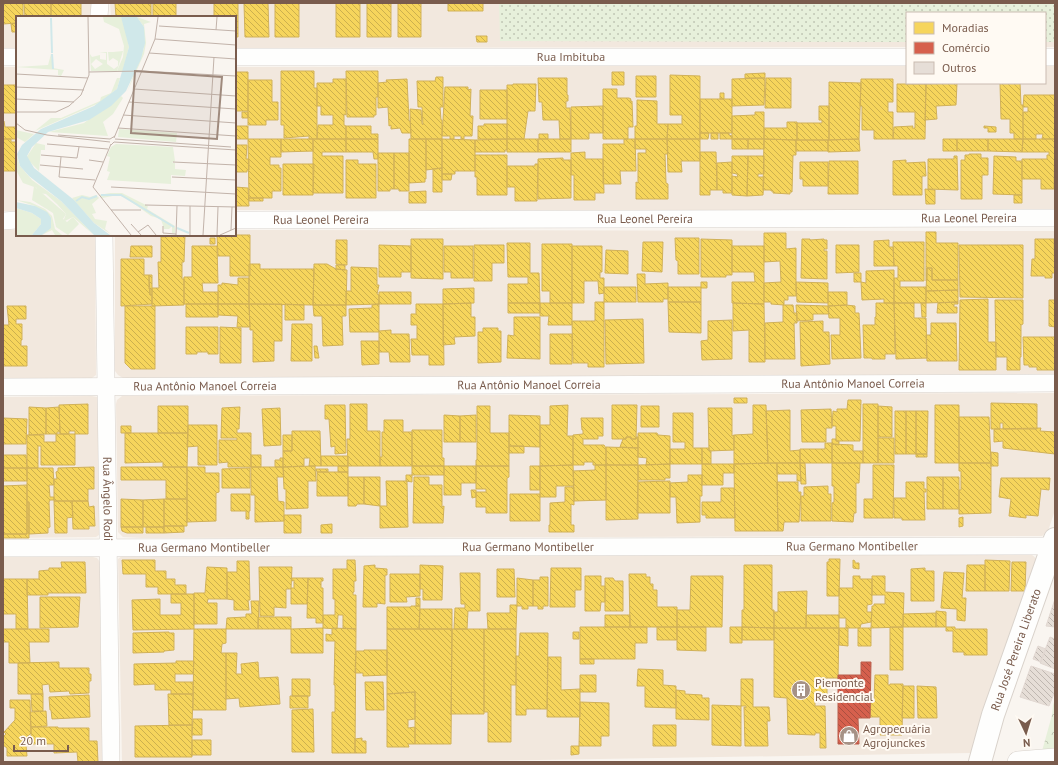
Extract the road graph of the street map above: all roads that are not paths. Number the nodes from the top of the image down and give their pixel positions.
1 (100, 3) edge
2 (100, 16) edge
3 (3, 57) edge
4 (16, 57) edge
5 (236, 57) edge
6 (906, 57) edge
7 (1055, 218) edge
8 (3, 220) edge
9 (16, 220) edge
10 (236, 220) edge
11 (104, 236) edge
12 (1055, 384) edge
13 (106, 386) junction
14 (3, 387) edge
15 (1054, 542) edge
16 (3, 548) edge
17 (108, 548) junction
18 (1055, 759) edge
19 (1026, 761) edge
20 (111, 762) edge
21 (980, 762) edge

1 - 2 street
3 - 4 street
5 - 6 street, Rua Imbituba
7 - 10 street, Rua Leonel Pereira
8 - 9 street
11 - 13 street, Rua Ângelo Rodi
12 - 13 street, Rua Antônio Manoel Correia
13 - 14 street, Rua Antônio Manoel Correia
13 - 17 street, Rua Ângelo Rodi
15 - 17 street, Rua Germano Montibeller
15 - 21 main road, Rua José Pereira Liberato
16 - 17 street, Rua Germano Montibeller
17 - 20 street, Rua Ângelo Rodi
18 - 19 street

